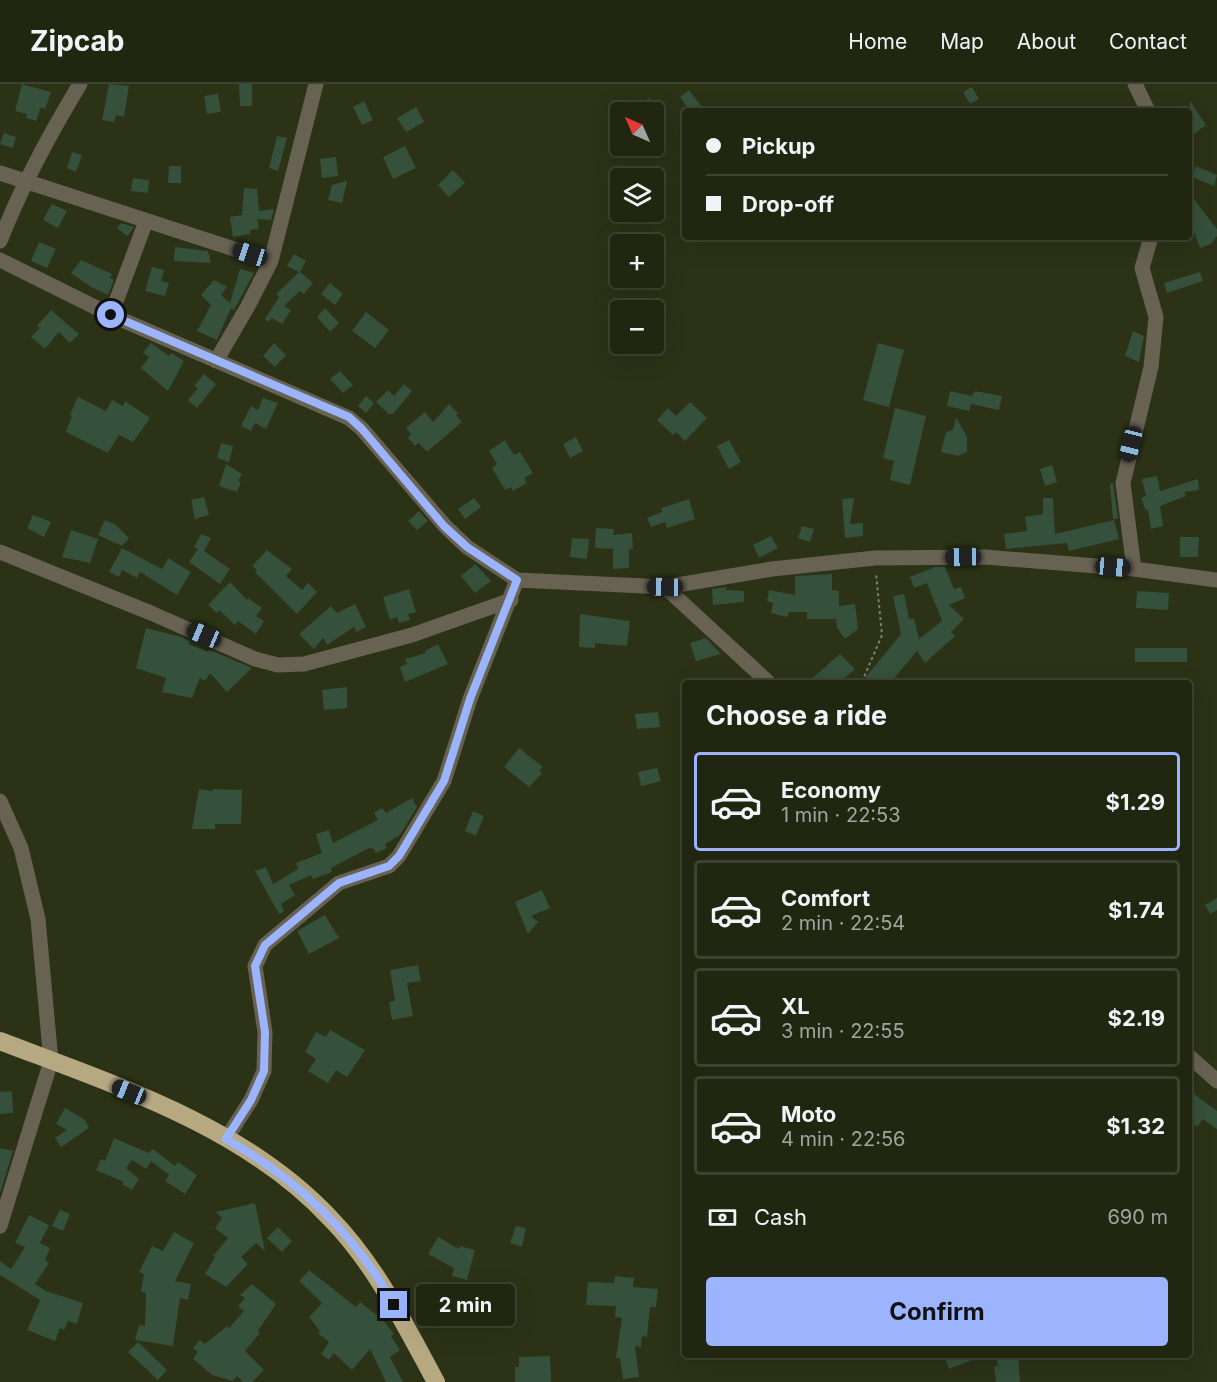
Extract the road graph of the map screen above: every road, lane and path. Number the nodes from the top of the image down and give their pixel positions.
1 (80, 84) edge
2 (316, 84) edge
3 (1135, 84) edge
4 (1147, 108) edge
5 (0, 174) edge
6 (24, 182) junction
7 (146, 221) junction
8 (1150, 240) edge
9 (0, 241) edge
10 (0, 261) edge
11 (271, 261) junction
12 (111, 315) junction
13 (216, 361) junction
14 (0, 552) edge
15 (875, 558) junction
16 (1134, 569) junction
17 (517, 580) junction
18 (1217, 580) edge
19 (665, 587) junction
20 (511, 600) junction
21 (766, 680) edge
22 (863, 680) edge
23 (0, 801) edge
24 (0, 1041) edge
25 (1192, 1059) edge
26 (51, 1061) junction
27 (1217, 1081) edge
28 (226, 1139) junction
29 (0, 1226) edge
30 (436, 1382) edge

1 - 6 street
2 - 11 street
3 - 4 street
5 - 6 street
6 - 7 street
6 - 9 street
7 - 11 street
7 - 12 street
8 - 16 street
10 - 12 street
11 - 13 street
12 - 13 street
13 - 17 street
14 - 20 street
15 - 16 street
15 - 19 street
15 - 22 path
16 - 18 street
17 - 19 street
17 - 20 street
19 - 21 street
20 - 28 street
23 - 26 street
24 - 26 highway
25 - 27 street
26 - 28 highway
26 - 29 street
28 - 30 highway

